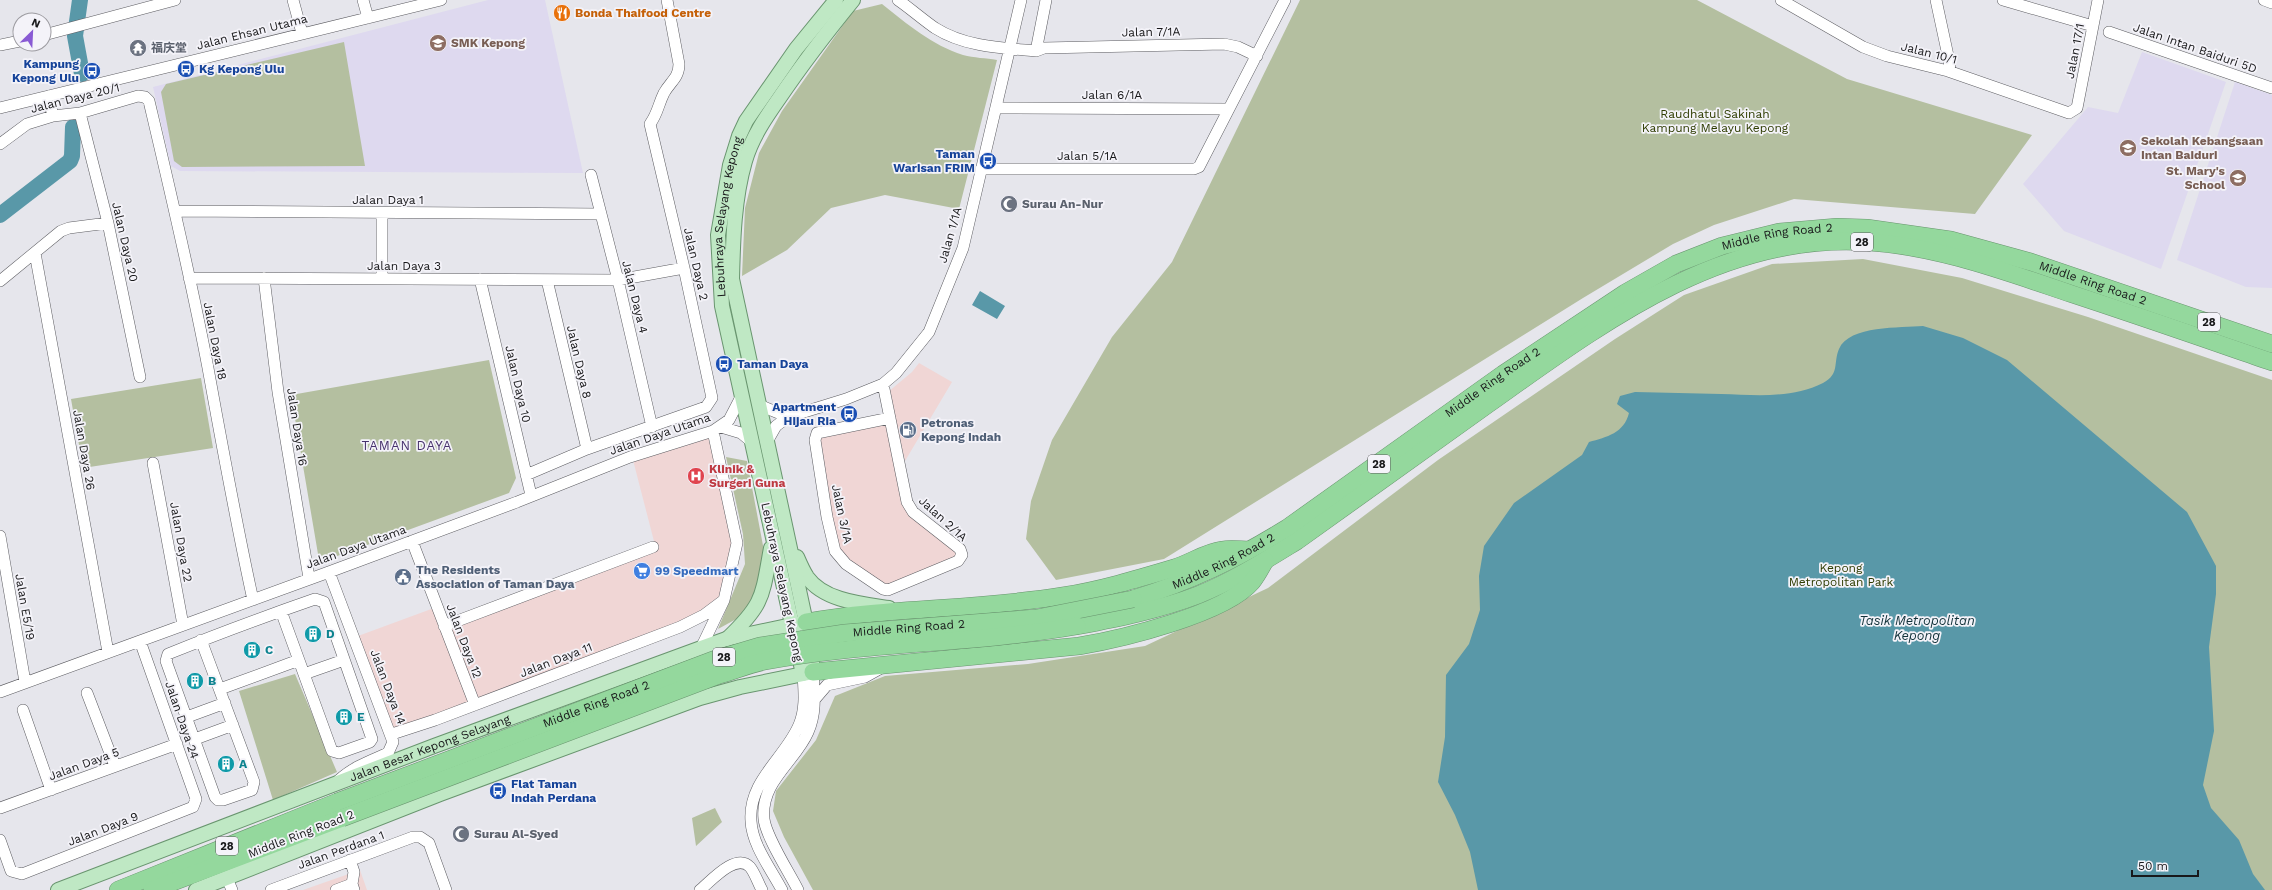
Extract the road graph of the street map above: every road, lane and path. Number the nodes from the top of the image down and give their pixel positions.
1 (175, 0) edge
2 (293, 0) edge
3 (363, 0) edge
4 (441, 0) edge
5 (667, 0) edge
6 (898, 0) edge
7 (1021, 0) edge
8 (1046, 0) edge
9 (1286, 0) edge
10 (1781, 0) edge
11 (1936, 0) edge
12 (2004, 0) edge
13 (2098, 0) edge
14 (2264, 0) edge
15 (427, 2) edge
16 (849, 2) edge
17 (2272, 3) edge
18 (368, 18) junction
19 (2093, 26) junction
20 (2109, 32) dead end
21 (52, 33) edge
22 (302, 33) junction
23 (12, 43) edge
24 (0, 45) edge
25 (1039, 47) junction
26 (1010, 48) junction
27 (1257, 56) junction
28 (1948, 71) junction
29 (2272, 88) edge
30 (48, 96) junction
31 (138, 96) joint
32 (0, 108) edge
33 (996, 108) junction
34 (2077, 108) joint
35 (1228, 109) junction
36 (80, 113) junction
37 (53, 116) junction
38 (0, 144) edge
39 (981, 169) junction
40 (591, 174) dead end
41 (176, 212) junction
42 (382, 213) junction
43 (600, 214) junction
44 (108, 223) junction
45 (34, 253) junction
46 (684, 268) junction
47 (189, 278) junction
48 (264, 278) junction
49 (382, 279) junction
50 (480, 279) junction
51 (547, 280) junction
52 (618, 280) junction
53 (0, 281) edge
54 (2272, 344) edge
55 (2272, 362) edge
56 (140, 377) dead end
57 (883, 384) junction
58 (742, 395) junction
59 (760, 405) junction
60 (788, 417) junction
61 (890, 418) junction
62 (652, 427) junction
63 (717, 429) junction
64 (768, 440) junction
65 (753, 443) junction
66 (587, 449) junction
67 (153, 463) dead end
68 (526, 475) junction
69 (531, 495) junction
70 (0, 536) edge
71 (787, 536) junction
72 (773, 540) junction
73 (412, 541) junction
74 (653, 547) dead end
75 (1251, 550) junction
76 (962, 555) joint
77 (1265, 560) junction
78 (329, 572) junction
79 (309, 578) junction
80 (253, 600) junction
81 (724, 600) junction
82 (233, 607) junction
83 (1135, 607) junction
84 (281, 611) junction
85 (908, 612) junction
86 (852, 614) junction
87 (799, 623) junction
88 (183, 625) junction
89 (240, 626) junction
90 (444, 626) junction
91 (732, 638) junction
92 (140, 640) junction
93 (201, 640) junction
94 (701, 648) junction
95 (108, 652) junction
96 (299, 660) junction
97 (344, 660) junction
98 (888, 664) junction
99 (865, 666) junction
100 (808, 673) junction
101 (304, 674) junction
102 (25, 682) junction
103 (740, 687) junction
104 (220, 689) junction
105 (0, 692) edge
106 (87, 692) dead end
107 (815, 699) junction
108 (225, 703) junction
109 (475, 705) junction
110 (23, 710) dead end
111 (187, 717) junction
112 (233, 725) junction
113 (392, 734) junction
114 (195, 739) junction
115 (177, 744) junction
116 (115, 766) junction
117 (334, 784) junction
118 (51, 790) junction
119 (0, 808) edge
120 (193, 808) joint
121 (339, 810) junction
122 (764, 820) junction
123 (751, 821) junction
124 (0, 840) edge
125 (350, 860) junction
126 (230, 884) edge
127 (353, 887) edge
128 (58, 890) edge
129 (118, 890) edge
130 (152, 890) edge
131 (196, 890) edge
132 (271, 890) edge
133 (336, 890) edge
134 (446, 890) edge
135 (700, 890) edge
136 (762, 890) edge
137 (782, 890) edge
138 (798, 890) edge

1 - 21 street
2 - 22 street
3 - 18 street
4 - 15 street, Jalan Ehsan Utama
5 - 46 street, Jalan Daya 2
6 - 26 street
7 - 26 street, Jalan 1/1A
8 - 25 street
9 - 27 street
10 - 28 street, Jalan 10/1
11 - 28 street
12 - 19 street
13 - 19 street, Jalan 17/1
14 - 17 street
15 - 18 street, Jalan Ehsan Utama
16 - 58 main road, Lebuhraya Selayang Kepong
16 - 59 main road, Lebuhraya Selayang Kepong
18 - 22 street, Jalan Ehsan Utama
19 - 34 street, Jalan 17/1
20 - 29 street, Jalan Intan Baiduri 5D
22 - 30 street, Jalan Ehsan Utama
23 - 24 street
25 - 26 street, Jalan 7/1A
25 - 27 street, Jalan 7/1A
26 - 33 street, Jalan 1/1A
27 - 35 street
28 - 34 street, Jalan 10/1
30 - 32 street, Jalan Ehsan Utama
30 - 37 street
31 - 36 street, Jalan Daya 20/1
31 - 41 street, Jalan Daya 18
33 - 35 street, Jalan 6/1A
33 - 39 street, Jalan 1/1A
35 - 39 street, Jalan 5/1A
36 - 37 street, Jalan Daya 20/1
36 - 44 street, Jalan Daya 20
37 - 38 street, Jalan Daya 20/1
39 - 57 street, Jalan 1/1A
40 - 43 street, Jalan Daya 4
41 - 42 street, Jalan Daya 1
41 - 47 street, Jalan Daya 18
42 - 43 street, Jalan Daya 1
42 - 49 street
43 - 52 street, Jalan Daya 4
44 - 45 street
44 - 56 street, Jalan Daya 20
45 - 53 street
45 - 95 street, Jalan Daya 26
46 - 52 street, Jalan Daya 3
46 - 62 street, Jalan Daya 2
47 - 48 street, Jalan Daya 3
47 - 80 street, Jalan Daya 18
48 - 49 street, Jalan Daya 3
48 - 79 street, Jalan Daya 16
49 - 50 street, Jalan Daya 3
50 - 51 street, Jalan Daya 3
50 - 68 street, Jalan Daya 10
51 - 52 street, Jalan Daya 3
51 - 66 street, Jalan Daya 8
52 - 62 street, Jalan Daya 4
54 - 75 highway, Middle Ring Road 2 / 28
55 - 77 highway, Middle Ring Road 2 / 28
57 - 60 street, Jalan 1/1A
57 - 61 street, Jalan 2/1A
58 - 63 street, Jalan Daya Utama
58 - 65 main road, Lebuhraya Selayang Kepong
59 - 60 street
59 - 64 main road, Lebuhraya Selayang Kepong
60 - 64 street, Jalan 1/1A
61 - 76 street, Jalan 2/1A
61 - 76 street, Jalan 3/1A
62 - 66 street
63 - 65 street, Jalan Daya Utama
63 - 69 street, Jalan Daya Utama
63 - 81 street
64 - 71 main road, Lebuhraya Selayang Kepong
65 - 72 main road, Lebuhraya Selayang Kepong
66 - 68 street
67 - 88 street, Jalan Daya 22
68 - 69 street, Jalan Daya 10
69 - 73 street, Jalan Daya Utama
70 - 102 street, Jalan E5/19
71 - 85 main road
71 - 87 main road, Lebuhraya Selayang Kepong
72 - 87 main road, Lebuhraya Selayang Kepong
72 - 91 main road
73 - 78 street, Jalan Daya Utama
73 - 90 street, Jalan Daya 12
74 - 90 street
75 - 83 highway, Middle Ring Road 2 / 28
75 - 85 highway
77 - 83 highway, Middle Ring Road 2 / 28
77 - 98 highway
78 - 79 street, Jalan Daya Utama
78 - 113 street, Jalan Daya 14
79 - 80 street, Jalan Daya Utama
80 - 82 street, Jalan Daya Utama
81 - 94 street
81 - 109 street, Jalan Daya 11
82 - 88 street, Jalan Daya Utama
82 - 89 street
83 - 121 highway, Middle Ring Road 2 / 28, bridge
84 - 89 street
84 - 96 street
84 - 97 street
85 - 86 highway
86 - 87 highway
86 - 99 highway
87 - 91 main road, Jalan Besar Kepong Selayang
87 - 100 main road, Lebuhraya Selayang Kepong
88 - 92 street, Jalan Daya Utama
89 - 93 street
90 - 109 street, Jalan Daya 12
91 - 94 main road, Jalan Besar Kepong Selayang
91 - 103 main road
92 - 95 street, Jalan Daya Utama
92 - 115 street, Jalan Daya 24
93 - 104 street
93 - 111 street
94 - 117 main road, Jalan Besar Kepong Selayang
95 - 102 street, Jalan Daya Utama
96 - 101 street
96 - 104 street
97 - 101 street
97 - 101 street
98 - 99 highway
98 - 107 street
99 - 100 highway
100 - 103 main road
100 - 107 street
100 - 123 street
102 - 105 street, Jalan Daya Utama
103 - 126 main road
104 - 108 street
106 - 116 street
107 - 122 street
108 - 111 street
108 - 112 street
109 - 113 street, Jalan Daya 11
110 - 118 street
111 - 114 street
112 - 114 street
112 - 114 street
113 - 117 street, Jalan Daya 14
115 - 116 street, Jalan Daya 5
115 - 120 street, Jalan Daya 24
116 - 118 street, Jalan Daya 5
117 - 128 main road, Jalan Besar Kepong Selayang
118 - 119 street, Jalan Daya 5
120 - 124 street, Jalan Daya 9
121 - 129 highway, Middle Ring Road 2 / 28
121 - 130 highway, Middle Ring Road 2 / 28
122 - 123 street
122 - 138 street
123 - 137 street
125 - 127 street
125 - 132 street, Jalan Perdana 1
125 - 134 street, Jalan Perdana 1
126 - 131 main road
127 - 133 street
135 - 136 street

